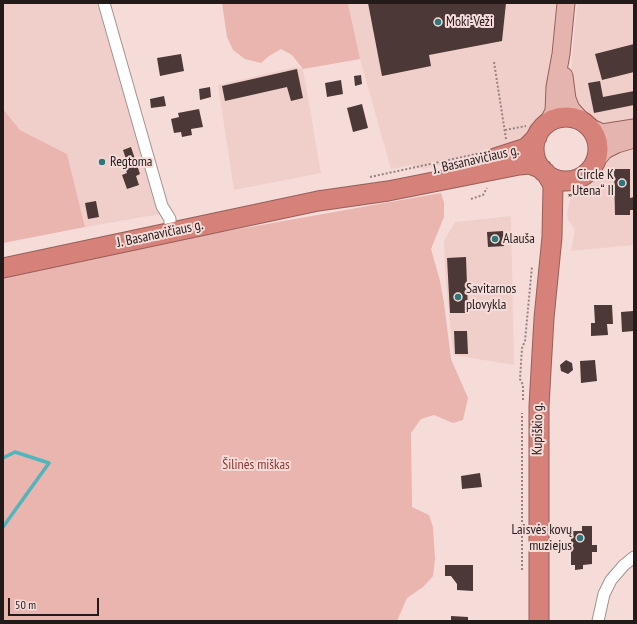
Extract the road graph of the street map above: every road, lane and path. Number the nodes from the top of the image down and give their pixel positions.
1 (104, 3) edge
2 (566, 3) edge
3 (561, 54) junction
4 (494, 62) dead end
5 (585, 124) junction
6 (538, 128) junction
7 (634, 128) edge
8 (505, 130) junction
9 (634, 139) edge
10 (507, 142) dead end
11 (596, 160) junction
12 (544, 171) junction
13 (577, 179) junction
14 (488, 184) dead end
15 (471, 199) dead end
16 (318, 201) junction
17 (170, 232) junction
18 (552, 237) junction
19 (533, 262) dead end
20 (3, 268) edge
21 (523, 401) dead end
22 (522, 409) dead end
23 (634, 557) edge
24 (522, 576) dead end
25 (539, 621) edge
26 (598, 621) edge

1 - 17 street
2 - 3 main road
3 - 5 main road
3 - 6 main road
4 - 8 path
5 - 6 highway
5 - 7 main road
5 - 11 highway
6 - 8 path
6 - 12 highway
6 - 16 highway, J. Basanavičiaus g.
8 - 10 path
9 - 11 main road
11 - 13 highway
12 - 13 highway
12 - 16 highway, J. Basanavičiaus g.
12 - 18 highway, Kupiškio g.
13 - 18 highway, Kupiškio g.
14 - 15 path
16 - 17 highway, J. Basanavičiaus g.
17 - 20 highway, J. Basanavičiaus g.
18 - 25 highway, Kupiškio g.
19 - 21 path
22 - 24 path
23 - 26 street

